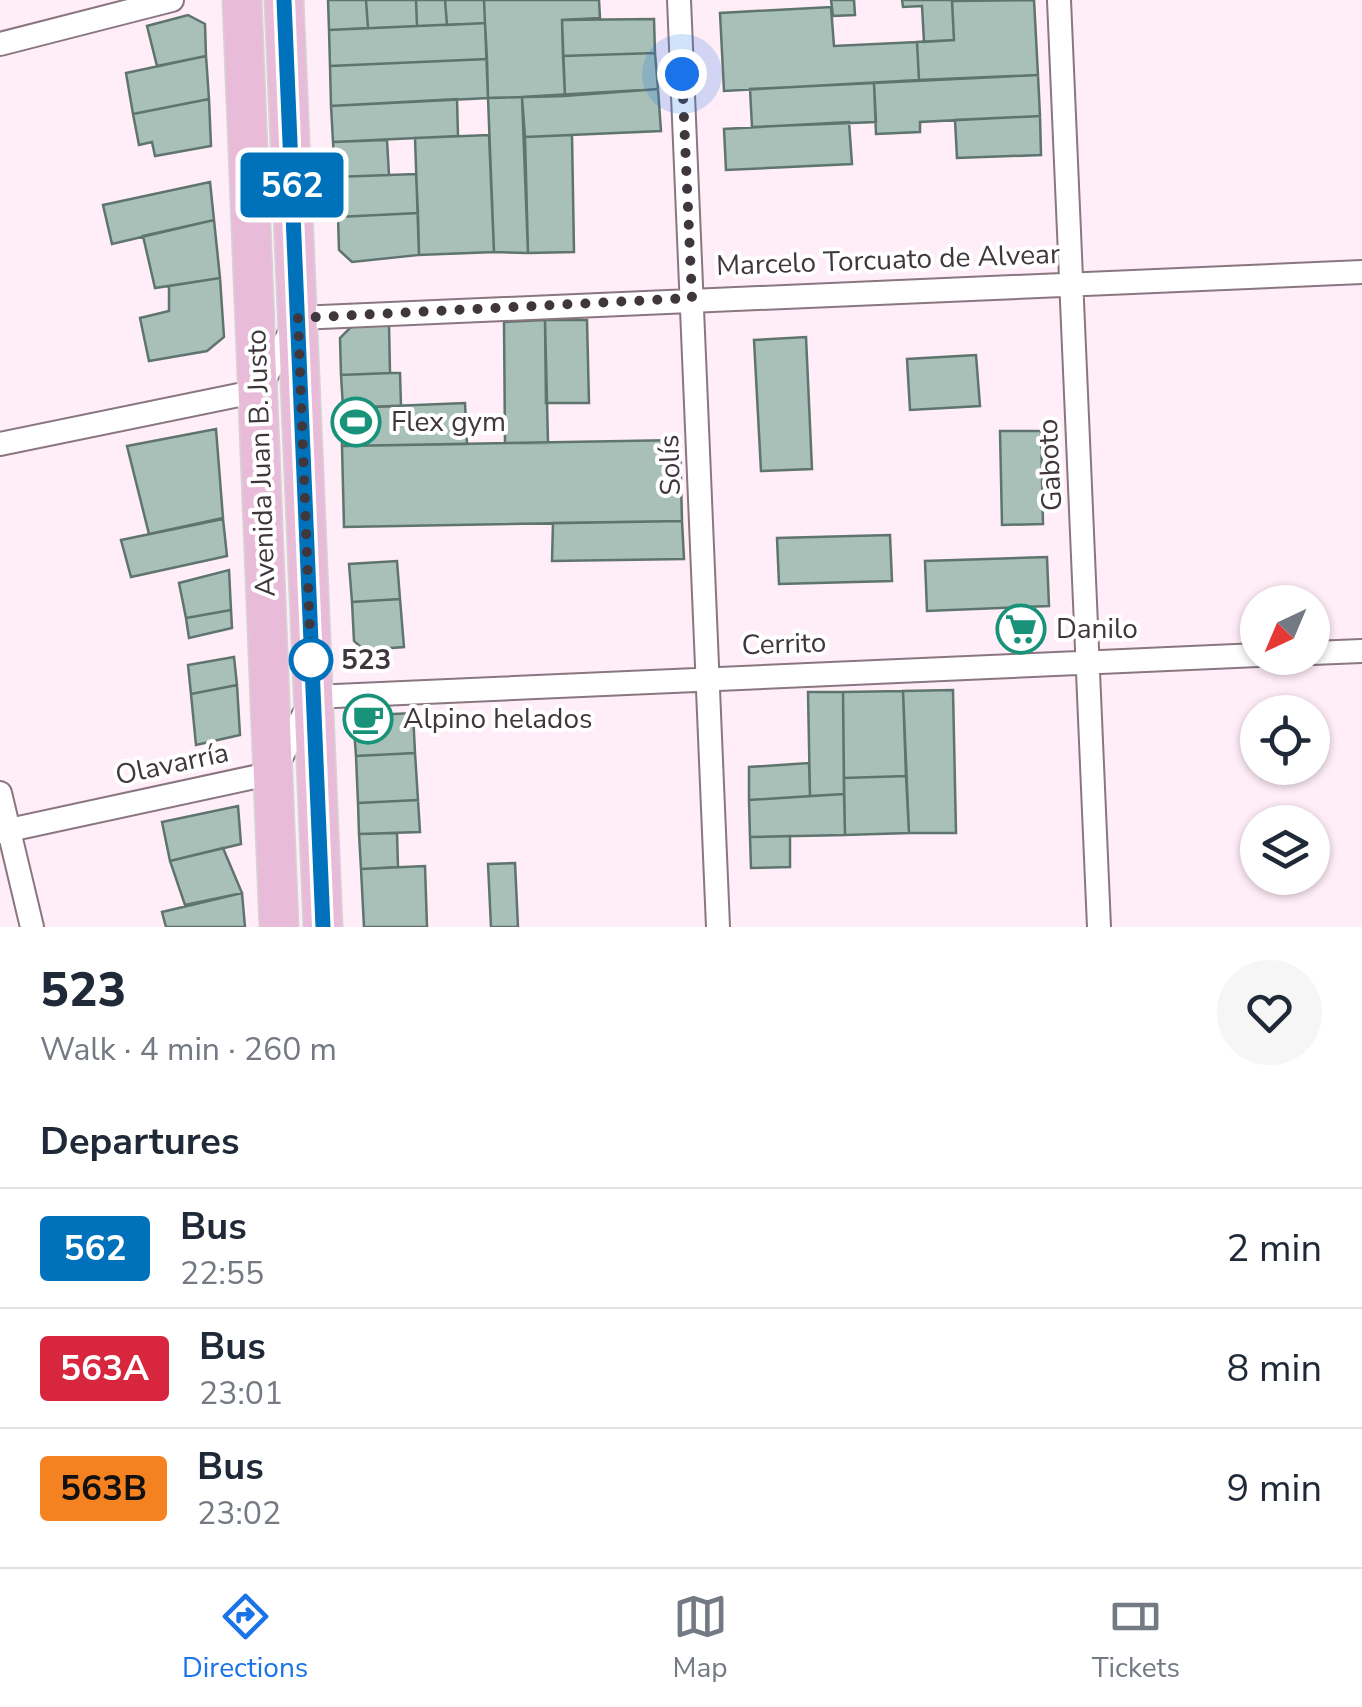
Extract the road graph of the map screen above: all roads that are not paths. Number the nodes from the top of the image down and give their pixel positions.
1 (172, 0) edge
2 (242, 0) edge
3 (284, 0) edge
4 (679, 0) edge
5 (1059, 0) edge
6 (0, 44) edge
7 (1362, 272) edge
8 (1071, 283) junction
9 (692, 298) junction
10 (298, 318) junction
11 (258, 391) junction
12 (0, 444) edge
13 (1362, 651) edge
14 (1330, 652) edge
15 (1240, 656) edge
16 (1090, 662) junction
17 (709, 677) junction
18 (313, 697) junction
19 (273, 772) junction
20 (0, 793) edge
21 (4, 831) edge
22 (32, 927) edge
23 (279, 927) edge
24 (323, 927) edge
25 (718, 927) edge
26 (1099, 927) edge

1 - 6 street
2 - 11 main road, Avenida Juan B. Justo
3 - 10 main road, Avenida Juan B. Justo
4 - 9 street, Solís
5 - 8 street, Gaboto
7 - 8 street, Marcelo Torcuato de Alvear
8 - 9 street, Marcelo Torcuato de Alvear
8 - 16 street, Gaboto
9 - 10 street, Marcelo Torcuato de Alvear
9 - 17 street, Solís
10 - 11 street
10 - 18 main road, Avenida Juan B. Justo
11 - 12 street
11 - 19 main road, Avenida Juan B. Justo
13 - 14 street
15 - 16 street, Cerrito
16 - 17 street, Cerrito
16 - 26 street, Gaboto
17 - 18 street, Cerrito
17 - 25 street, Solís
18 - 19 street
18 - 24 main road, Avenida Juan B. Justo
19 - 21 street, Olavarría
19 - 23 main road, Avenida Juan B. Justo
20 - 21 street
21 - 22 street

